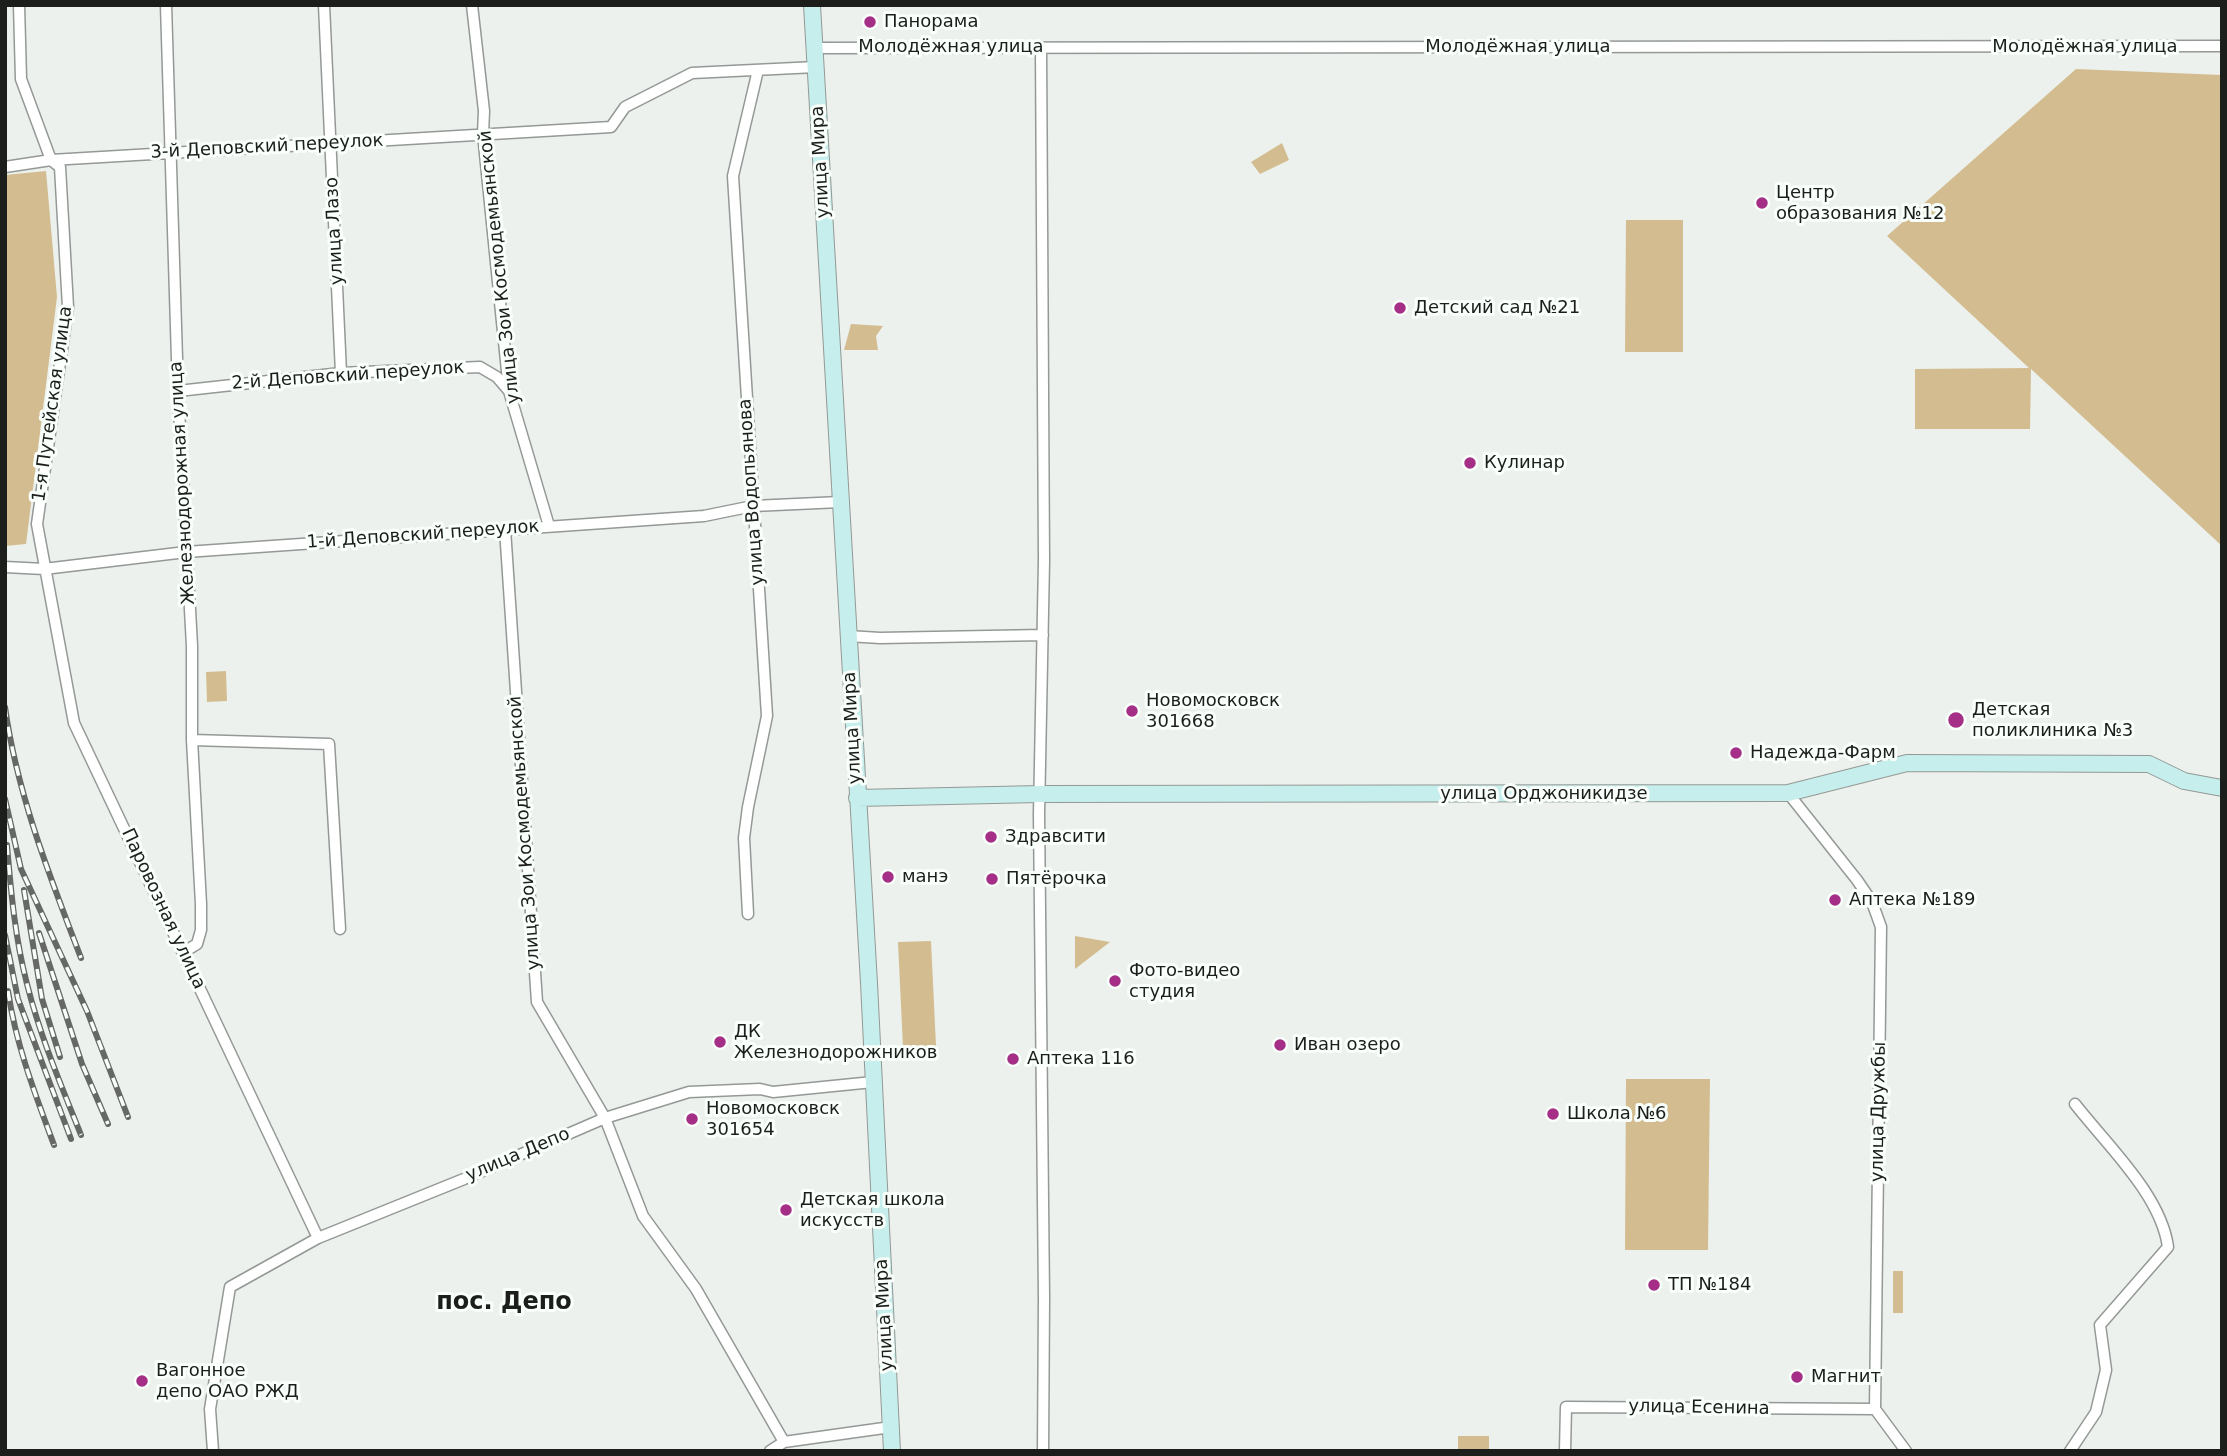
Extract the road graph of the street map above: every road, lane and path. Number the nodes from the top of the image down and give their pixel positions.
1 (19, 5) edge
2 (166, 5) edge
3 (324, 5) edge
4 (472, 5) edge
5 (813, 5) edge
6 (2222, 46) edge
7 (1041, 47) junction
8 (815, 48) junction
9 (816, 68) junction
10 (758, 70) junction
11 (483, 134) junction
12 (330, 143) junction
13 (170, 152) junction
14 (51, 160) junction
15 (5, 167) edge
16 (341, 373) junction
17 (178, 391) junction
18 (509, 391) junction
19 (840, 502) junction
20 (753, 506) junction
21 (549, 526) junction
22 (505, 529) junction
23 (186, 552) junction
24 (5, 567) edge
25 (44, 569) junction
26 (1043, 635) junction
27 (848, 636) junction
28 (192, 740) junction
29 (2222, 788) edge
30 (1788, 793) junction
31 (1040, 794) junction
32 (858, 799) junction
33 (748, 914) dead end
34 (340, 929) dead end
35 (184, 952) junction
36 (873, 1082) junction
37 (2075, 1104) dead end
38 (605, 1118) junction
39 (317, 1238) junction
40 (1875, 1409) junction
41 (891, 1427) junction
42 (784, 1442) junction
43 (213, 1451) edge
44 (770, 1451) edge
45 (892, 1451) edge
46 (1043, 1451) edge
47 (1565, 1451) edge
48 (1906, 1451) edge
49 (2070, 1451) edge

1 - 14 street, 1-я Путейская улица
2 - 13 street, Железнодорожная улица
3 - 12 street, улица Лазо
4 - 11 street, улица Зои Космодемьянской
5 - 8 main road, улица Мира
6 - 7 street, Молодёжная улица
7 - 8 street, Молодёжная улица
7 - 26 street
8 - 9 main road, улица Мира
9 - 10 street
9 - 19 main road, улица Мира
10 - 11 street, 3-й Деповский переулок
10 - 20 street, улица Водопьянова
11 - 12 street, 3-й Деповский переулок
11 - 18 street, улица Зои Космодемьянской
12 - 13 street, 3-й Деповский переулок
12 - 16 street, улица Лазо
13 - 14 street, 3-й Деповский переулок
13 - 17 street, Железнодорожная улица
14 - 15 street, 3-й Деповский переулок
14 - 25 street, 1-я Путейская улица
16 - 17 street, 2-й Деповский переулок
16 - 18 street, 2-й Деповский переулок
17 - 23 street, Железнодорожная улица
18 - 21 street, улица Зои Космодемьянской
19 - 20 street, 1-й Деповский переулок
19 - 27 main road, улица Мира
20 - 21 street, 1-й Деповский переулок
20 - 33 street, улица Водопьянова
21 - 22 street, 1-й Деповский переулок
22 - 23 street, 1-й Деповский переулок
22 - 38 street, улица Зои Космодемьянской
23 - 25 street, 1-й Деповский переулок
23 - 28 street, Железнодорожная улица
24 - 25 street, 1-й Деповский переулок
25 - 35 street, Паровозная улица
26 - 27 street
26 - 31 street
27 - 32 main road, улица Мира
28 - 34 street
28 - 35 street, Железнодорожная улица
29 - 30 main road, улица Орджоникидзе
30 - 31 main road, улица Орджоникидзе
30 - 40 street, улица Дружбы
31 - 32 main road, улица Орджоникидзе
31 - 46 street
32 - 36 main road, улица Мира
35 - 39 street, Паровозная улица
36 - 38 street, улица Депо
36 - 41 main road, улица Мира
37 - 49 street
38 - 39 street, улица Депо
38 - 42 street
39 - 43 street, улица Депо
40 - 47 street, улица Есенина
40 - 48 street
41 - 42 street
41 - 45 main road, улица Мира
42 - 44 street

